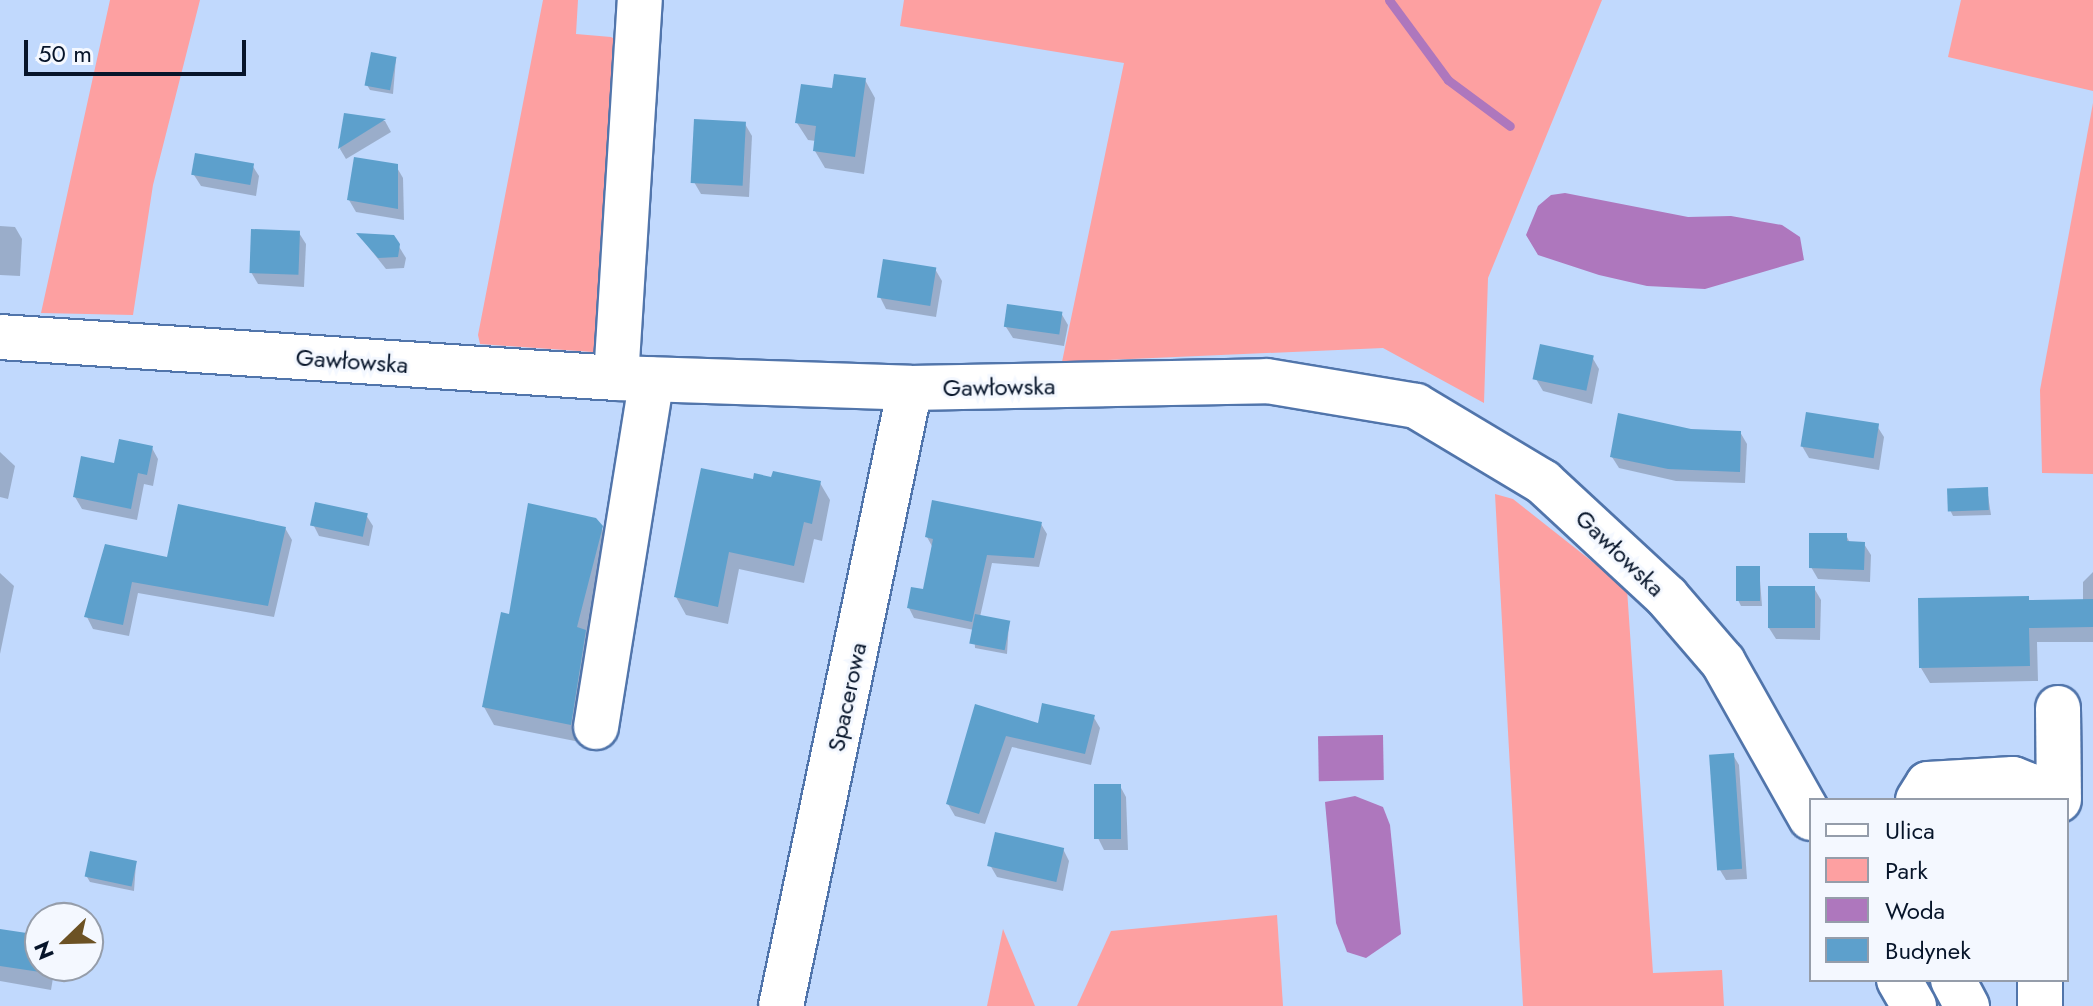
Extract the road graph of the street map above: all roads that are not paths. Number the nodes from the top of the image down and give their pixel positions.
1 (640, 0) edge
2 (0, 337) edge
3 (634, 379) junction
4 (910, 388) junction
5 (2058, 708) dead end
6 (596, 727) dead end
7 (1919, 798) edge
8 (2033, 798) edge
9 (2059, 798) edge
10 (1809, 814) edge
11 (1900, 982) edge
12 (1954, 982) edge
13 (2040, 982) edge
14 (2061, 982) edge
15 (781, 1006) edge
16 (1914, 1006) edge
17 (1967, 1006) edge
18 (2040, 1006) edge
19 (2061, 1006) edge

1 - 3 street
2 - 3 street, Gawłowska
3 - 4 street, Gawłowska
3 - 6 street
4 - 10 street, Gawłowska
4 - 15 street, Spacerowa
5 - 9 street
7 - 8 street
11 - 16 street
12 - 17 street
13 - 18 street
14 - 19 street

